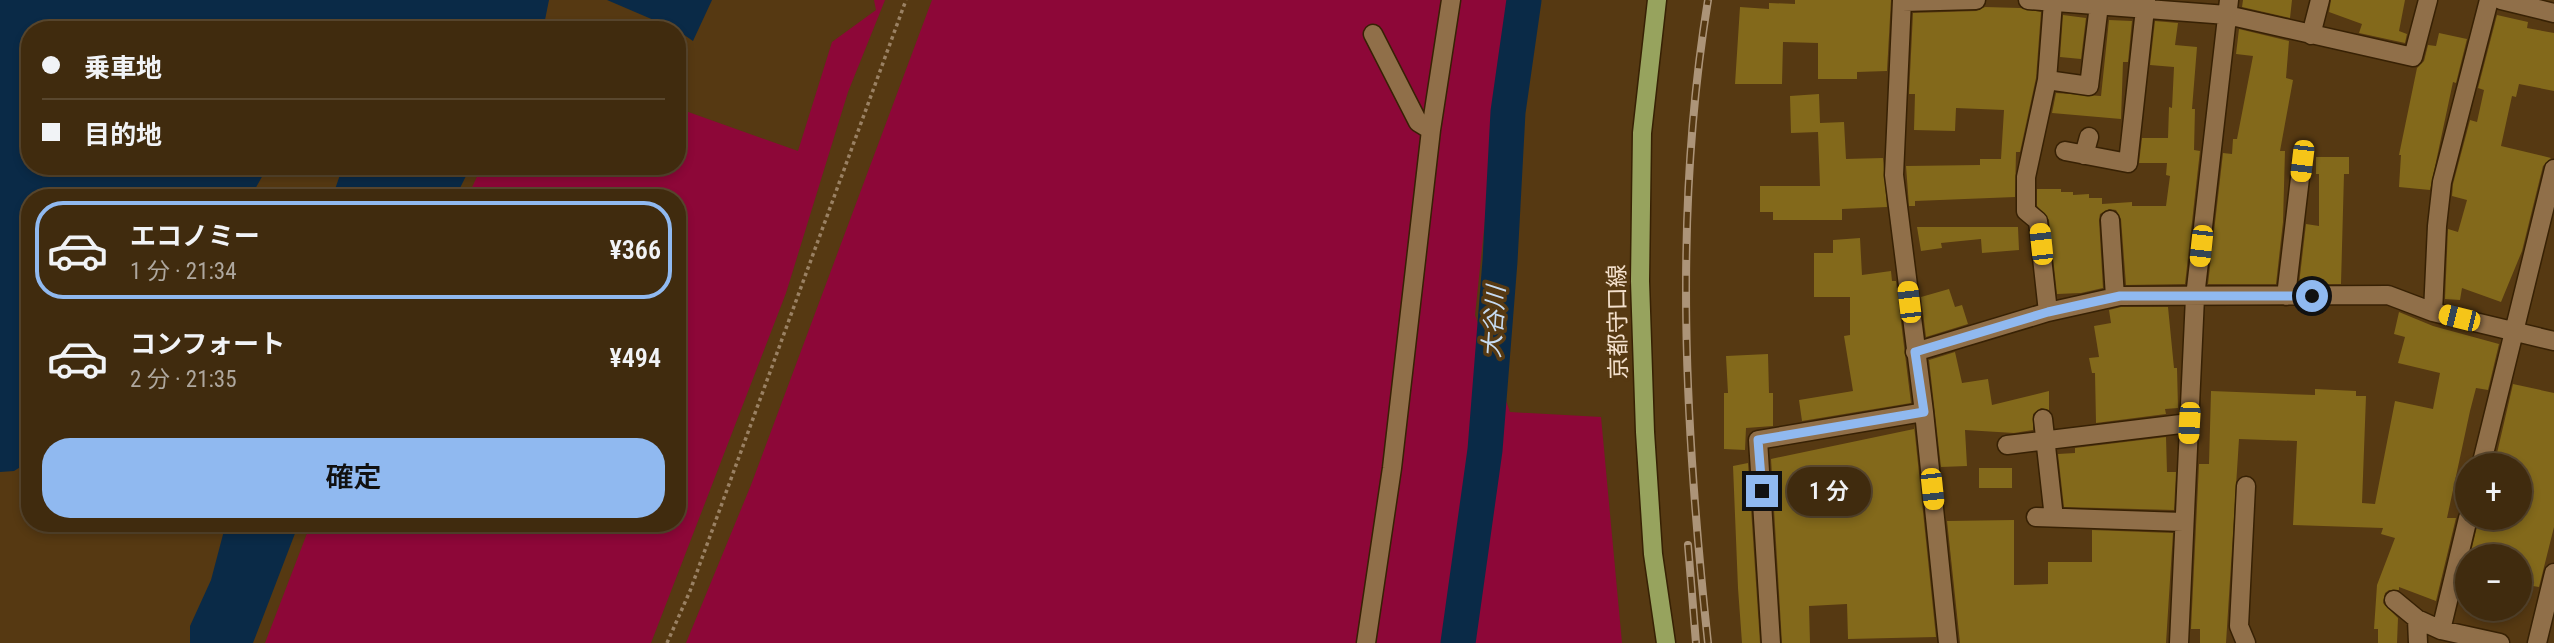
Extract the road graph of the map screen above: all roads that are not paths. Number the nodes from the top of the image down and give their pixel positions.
1 (1451, 0) edge
2 (1657, 0) edge
3 (1976, 0) edge
4 (2028, 0) edge
5 (2320, 0) edge
6 (2428, 0) edge
7 (2489, 0) edge
8 (2501, 0) edge
9 (1902, 1) edge
10 (2053, 2) edge
11 (2074, 2) edge
12 (2099, 5) junction
13 (2146, 5) edge
14 (2228, 8) edge
15 (2554, 13) edge
16 (1373, 34) dead end
17 (2311, 35) junction
18 (2047, 80) junction
19 (1431, 130) junction
20 (2065, 151) dead end
21 (2302, 161) dead end
22 (2554, 169) edge
23 (2110, 220) dead end
24 (2286, 296) junction
25 (2115, 297) junction
26 (2195, 298) junction
27 (2048, 312) junction
28 (2432, 312) junction
29 (2513, 331) junction
30 (2554, 341) edge
31 (1915, 352) junction
32 (1924, 412) junction
33 (2043, 419) dead end
34 (2189, 423) junction
35 (2045, 440) junction
36 (2007, 444) dead end
37 (2484, 453) edge
38 (2246, 486) dead end
39 (2183, 522) junction
40 (2465, 530) edge
41 (2554, 573) edge
42 (2394, 600) dead end
43 (2417, 619) junction
44 (2441, 630) junction
45 (1366, 643) edge
46 (1666, 643) edge
47 (1771, 643) edge
48 (1948, 643) edge
49 (2179, 643) edge
50 (2246, 643) edge
51 (2418, 643) edge
52 (2501, 643) edge
53 (2537, 643) edge

1 - 19 street
2 - 46 main road, 京都守口線
3 - 9 street
4 - 10 street
5 - 17 street
6 - 17 street
7 - 28 street
8 - 15 street
9 - 31 street
10 - 11 street
10 - 18 street
11 - 12 street
12 - 13 street
12 - 18 street
13 - 14 street
13 - 20 street
14 - 17 street
14 - 26 street
16 - 19 street
18 - 27 street
19 - 45 street
21 - 24 street
22 - 29 street
23 - 25 street
24 - 26 street
24 - 28 street
25 - 26 street
25 - 27 street
26 - 34 street
27 - 31 street
28 - 29 street
29 - 30 street
29 - 37 street
31 - 32 street
32 - 47 street
32 - 48 street
33 - 35 street
34 - 35 street
34 - 39 street
35 - 36 street
35 - 39 street
38 - 50 street
39 - 49 street
40 - 44 street
41 - 53 street
42 - 43 street
43 - 44 street
43 - 51 street
44 - 52 street

